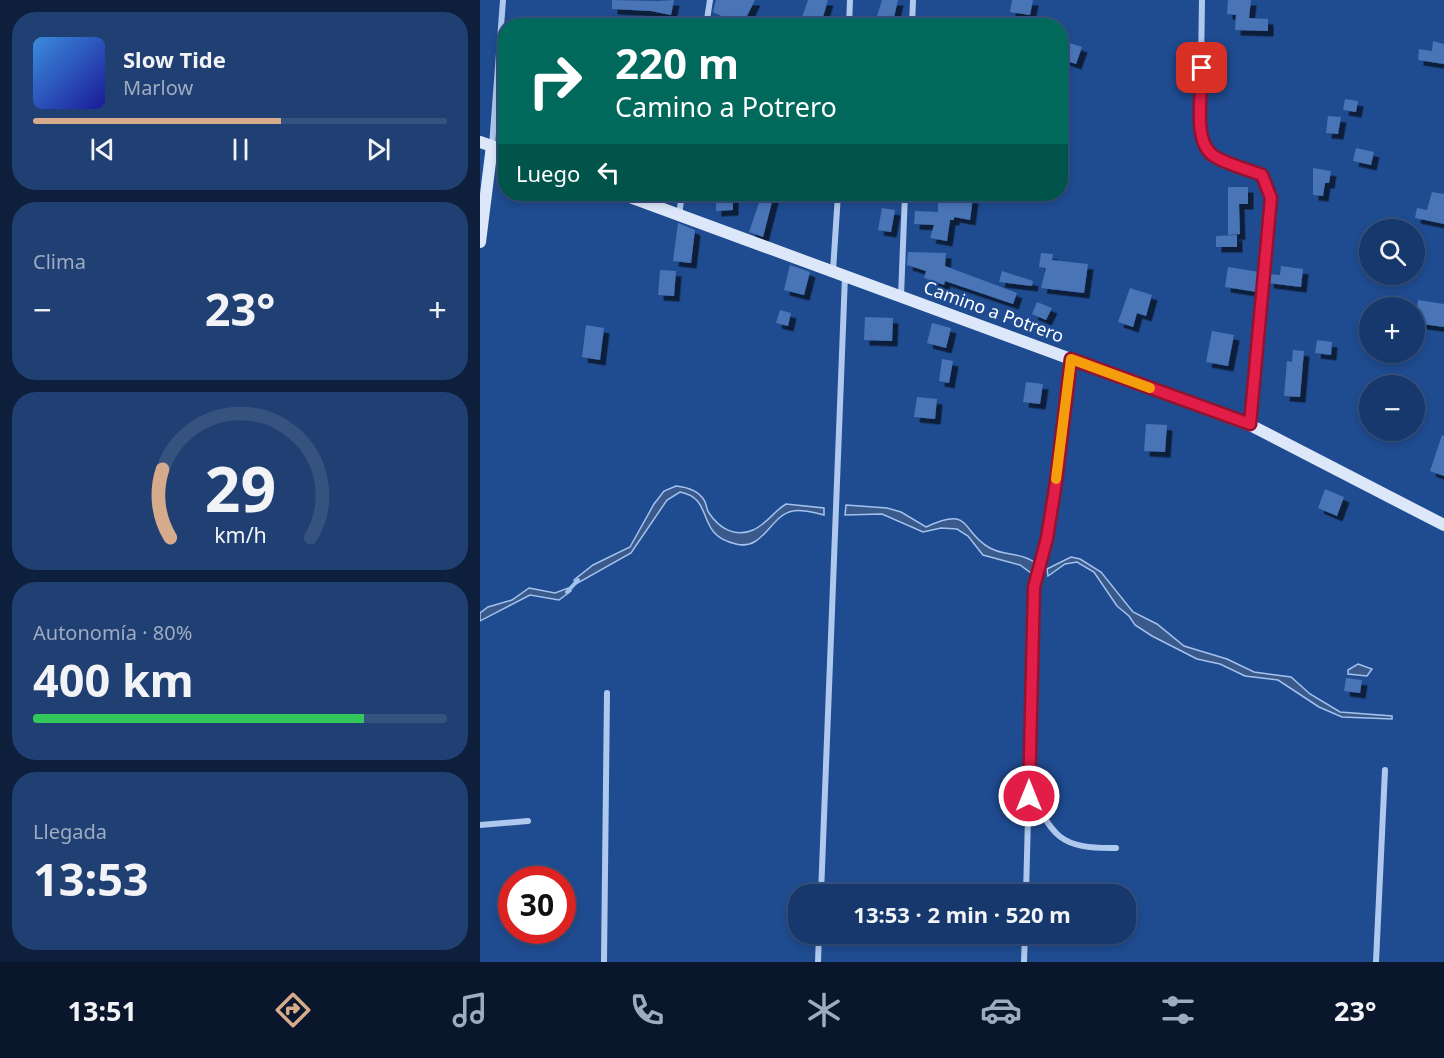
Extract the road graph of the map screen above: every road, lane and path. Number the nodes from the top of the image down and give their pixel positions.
1 (503, 0) edge
2 (710, 0) edge
3 (850, 0) edge
4 (913, 0) edge
5 (1202, 0) edge
6 (501, 18) edge
7 (707, 18) edge
8 (849, 18) edge
9 (912, 18) edge
10 (498, 42) edge
11 (486, 144) edge
12 (641, 201) edge
13 (681, 201) edge
14 (838, 201) edge
15 (905, 201) edge
16 (679, 215) junction
17 (480, 242) edge
18 (839, 274) junction
19 (901, 296) junction
20 (1071, 359) junction
21 (1250, 424) junction
22 (1444, 525) edge
23 (607, 693) dead end
24 (1385, 770) dead end
25 (1029, 782) junction
26 (528, 821) dead end
27 (480, 825) edge
28 (1116, 848) dead end
29 (820, 884) edge
30 (1026, 884) edge
31 (819, 944) edge
32 (1025, 944) edge
33 (604, 962) edge
34 (818, 962) edge
35 (1024, 962) edge
36 (1376, 962) edge

1 - 6 street
2 - 7 street
3 - 8 street
4 - 9 street
5 - 21 street
10 - 11 street
11 - 17 street
12 - 16 street, Camino a Potrero
13 - 16 street
14 - 18 street
15 - 19 street
16 - 18 street, Camino a Potrero
18 - 19 street, Camino a Potrero
18 - 29 street
19 - 20 street, Camino a Potrero
20 - 21 street, Camino a Potrero
20 - 25 street
21 - 22 street, Camino a Potrero
23 - 33 street
24 - 36 street
25 - 28 street
25 - 30 street
26 - 27 street
31 - 34 street
32 - 35 street

